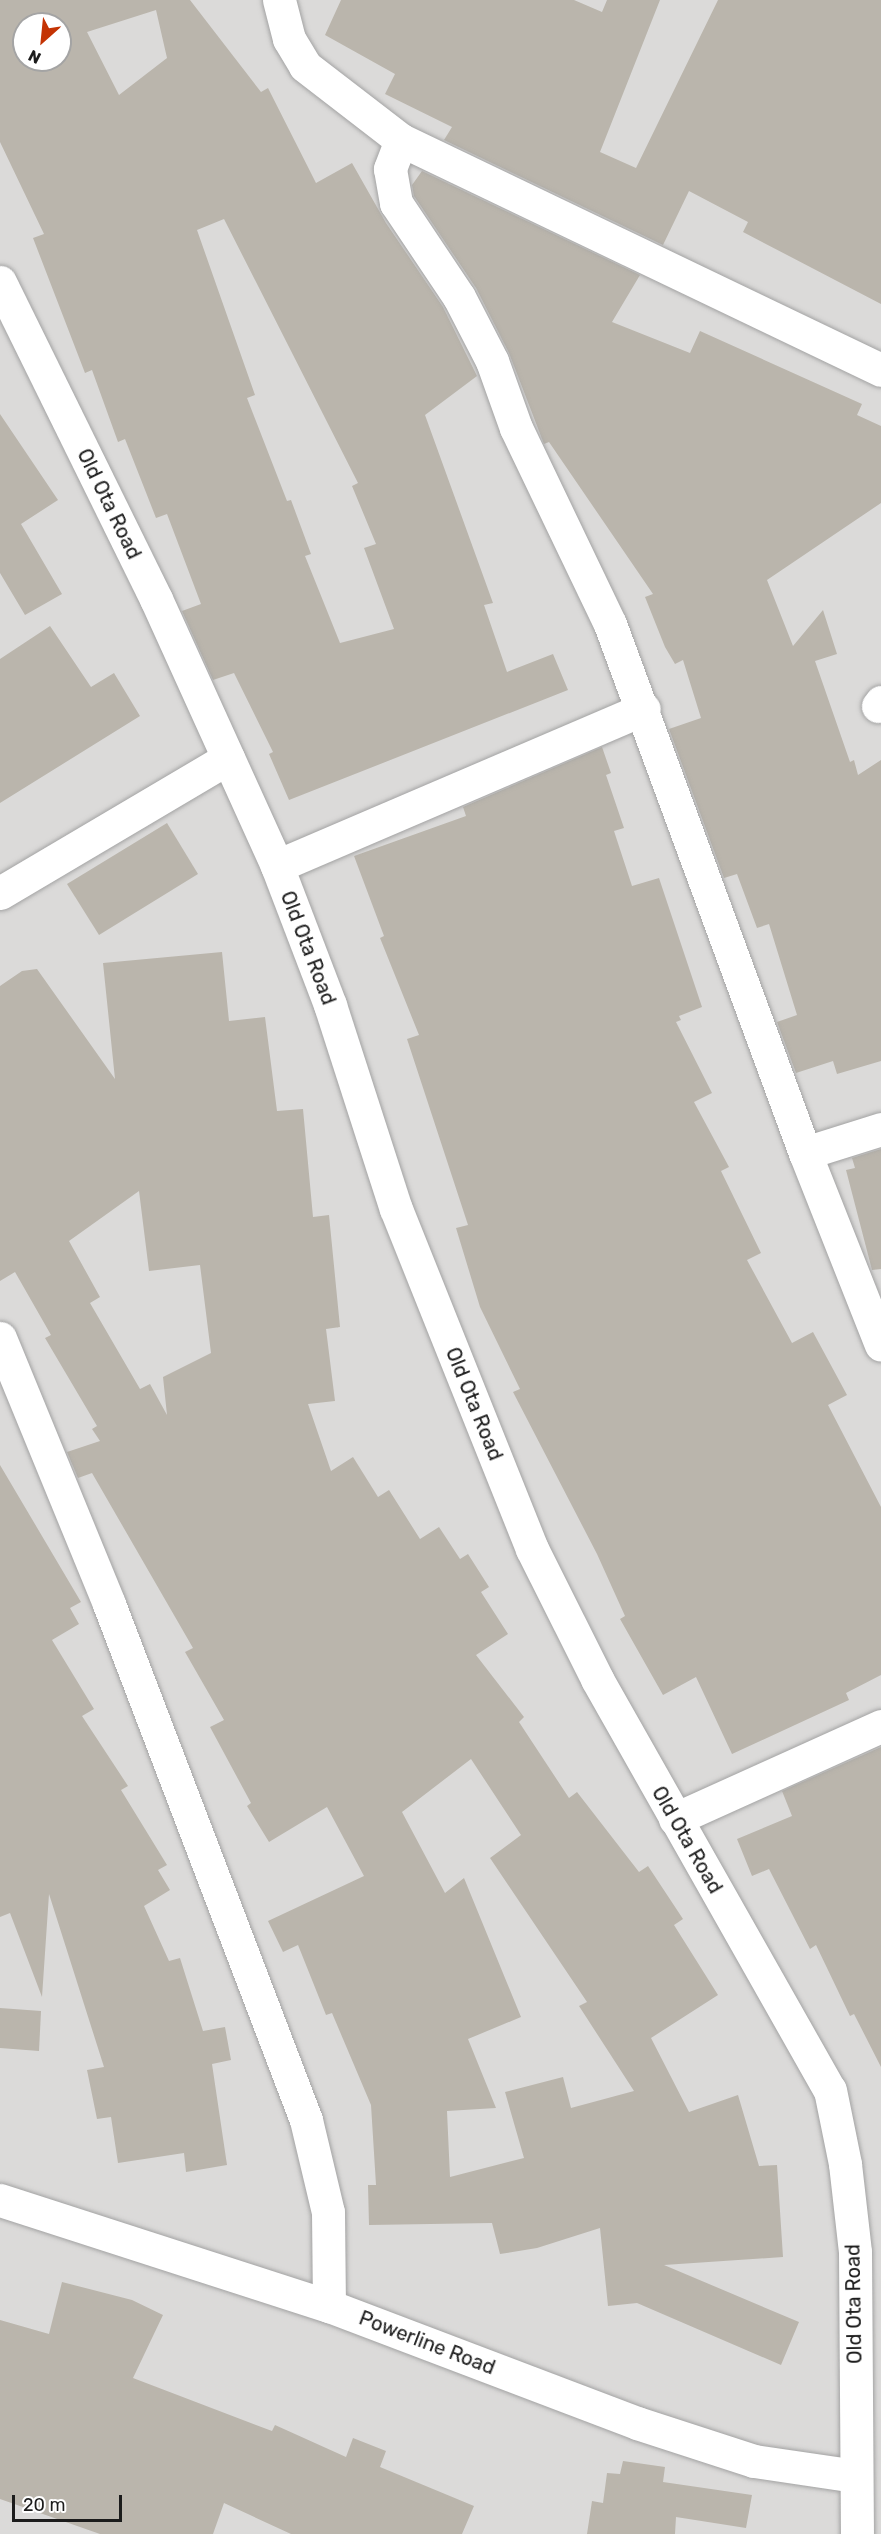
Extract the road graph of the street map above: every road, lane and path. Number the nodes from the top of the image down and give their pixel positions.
1 (279, 0) edge
2 (401, 140) junction
3 (0, 282) edge
4 (881, 370) edge
5 (644, 709) junction
6 (228, 758) junction
7 (277, 866) junction
8 (0, 893) edge
9 (881, 1129) edge
10 (805, 1153) junction
11 (0, 1338) edge
12 (881, 1346) edge
13 (881, 1726) edge
14 (675, 1819) junction
15 (0, 2200) edge
16 (868, 2250) edge
17 (329, 2306) junction
18 (868, 2317) edge
19 (855, 2476) junction
20 (857, 2534) edge

1 - 2 street
2 - 4 street
2 - 5 street
3 - 6 street, Old Ota Road
5 - 7 street
5 - 10 street
6 - 7 street, Old Ota Road
6 - 8 street
7 - 14 street, Old Ota Road
9 - 10 street
10 - 12 street
11 - 17 street
13 - 14 street
14 - 16 street, Old Ota Road
15 - 17 street, Powerline Road
16 - 18 street, Old Ota Road
17 - 19 street, Powerline Road
18 - 19 street, Old Ota Road
19 - 20 street, Old Ota Road

